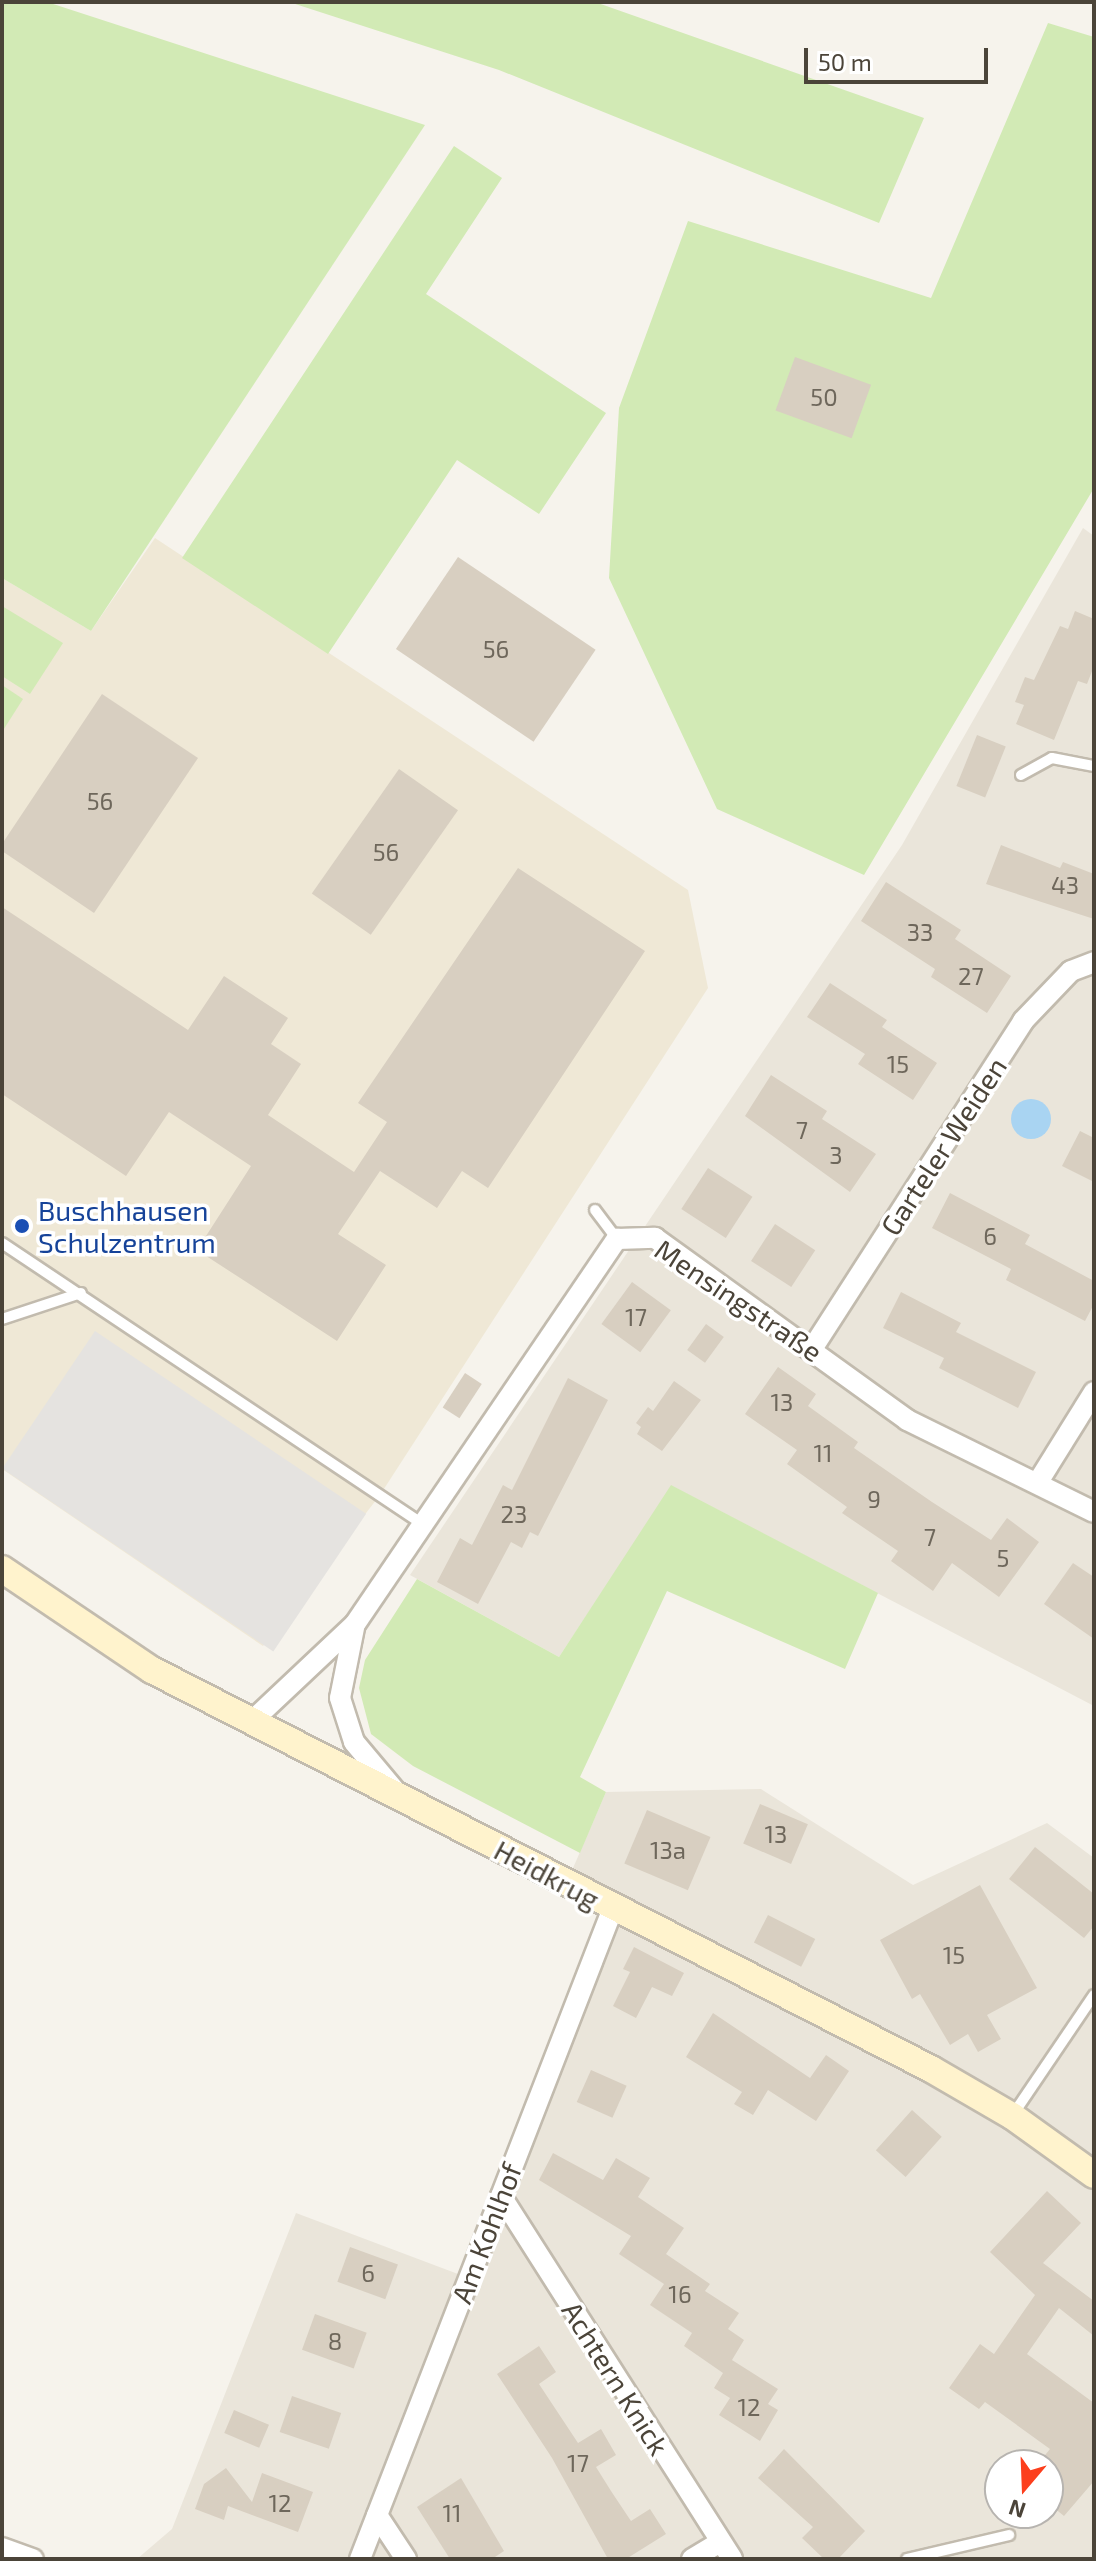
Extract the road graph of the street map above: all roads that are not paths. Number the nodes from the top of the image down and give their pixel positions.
1 (1094, 766) edge
2 (1021, 775) dead end
3 (1094, 962) edge
4 (595, 1210) dead end
5 (617, 1239) junction
6 (2, 1243) edge
7 (81, 1293) junction
8 (2, 1319) edge
9 (812, 1349) junction
10 (1094, 1392) edge
11 (1038, 1482) junction
12 (1094, 1512) edge
13 (421, 1523) junction
14 (2, 1569) edge
15 (355, 1624) junction
16 (251, 1722) junction
17 (402, 1798) junction
18 (613, 1908) junction
19 (1094, 1995) edge
20 (1012, 2116) junction
21 (1094, 2175) edge
22 (501, 2196) junction
23 (377, 2515) junction
24 (1009, 2535) dead end
25 (2, 2548) edge
26 (726, 2550) edge
27 (33, 2559) edge
28 (360, 2559) edge
29 (406, 2559) edge
30 (692, 2559) edge
31 (907, 2559) edge

1 - 2 lane
3 - 9 street, Garteler Weiden
4 - 5 lane
5 - 9 street, Mensingstraße
5 - 13 street, Mensingstraße
6 - 7 lane
7 - 8 lane
7 - 13 lane
9 - 11 street, Mensingstraße
10 - 11 street
11 - 12 street, Mensingstraße
13 - 15 street, Mensingstraße
14 - 16 main road, Heidkrug
15 - 16 street, Mensingstraße
15 - 17 street, Mensingstraße
16 - 17 main road, Heidkrug
17 - 18 main road, Heidkrug
18 - 20 main road, Heidkrug
18 - 22 street, Am Kohlhof
19 - 20 lane
20 - 21 main road, Heidkrug
22 - 23 street, Am Kohlhof
22 - 26 street, Achtern Knick
23 - 28 street, Am Kohlhof
23 - 29 street
24 - 31 lane
25 - 27 street
26 - 30 street

